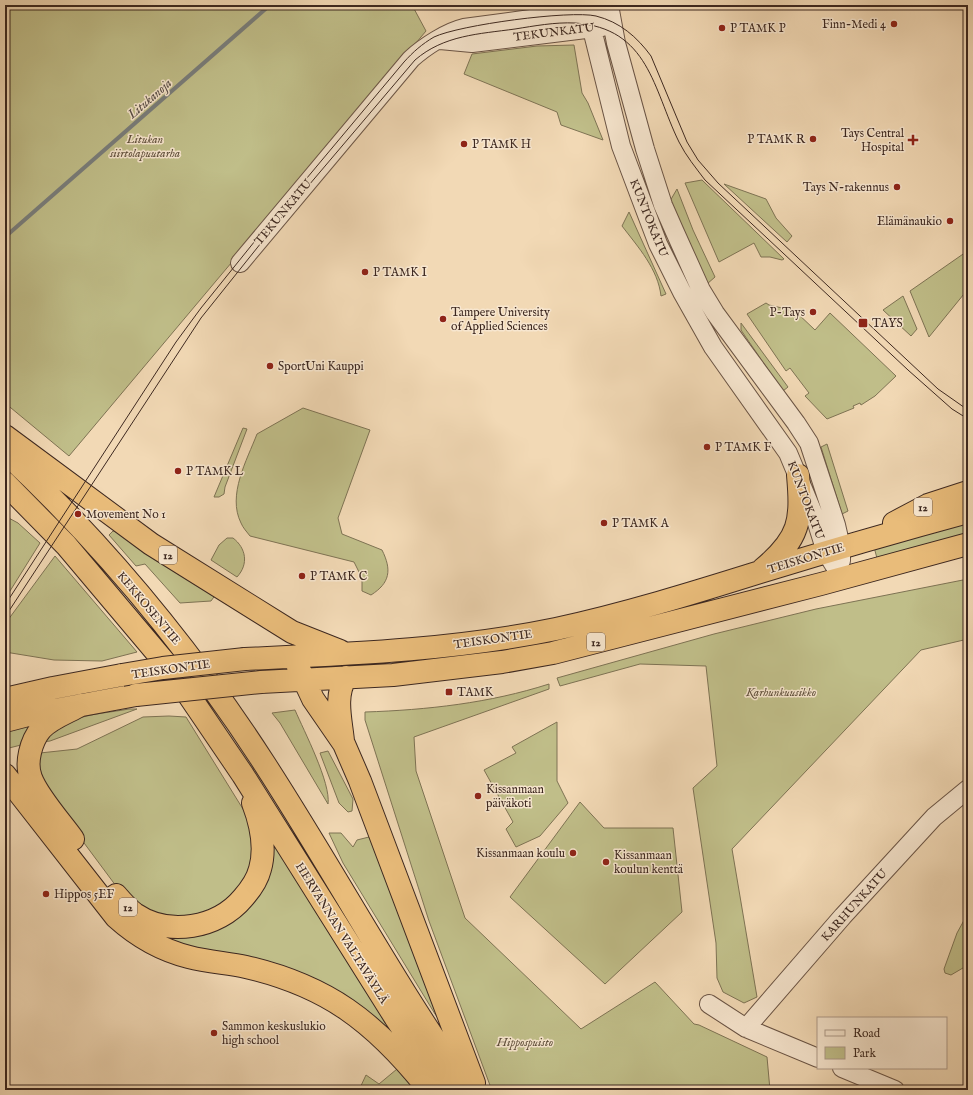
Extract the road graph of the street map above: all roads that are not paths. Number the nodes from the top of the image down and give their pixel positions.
1 (610, 13) edge
2 (588, 16) edge
3 (240, 263) dead end
4 (5, 436) edge
5 (5, 452) edge
6 (798, 475) junction
7 (5, 483) edge
8 (968, 492) edge
9 (5, 507) edge
10 (968, 512) edge
11 (886, 534) junction
12 (968, 544) edge
13 (66, 545) junction
14 (834, 550) junction
15 (759, 572) junction
16 (842, 578) junction
17 (292, 632) junction
18 (344, 653) junction
19 (293, 655) junction
20 (346, 677) junction
21 (304, 679) junction
22 (265, 682) junction
23 (5, 699) edge
24 (81, 705) junction
25 (5, 721) edge
26 (344, 744) junction
27 (5, 775) edge
28 (243, 775) junction
29 (968, 789) edge
30 (286, 800) joint
31 (709, 1004) dead end
32 (746, 1028) junction
33 (817, 1058) edge
34 (844, 1069) edge
35 (429, 1090) edge
36 (444, 1090) edge
37 (469, 1090) edge
38 (477, 1090) edge
39 (895, 1090) edge

1 - 2 street, TEKUNKATU
1 - 14 street, KUNTOKATU
2 - 3 street, TEKUNKATU
2 - 6 street, KUNTOKATU
4 - 17 highway, 12
5 - 30 highway, KEKKOSENTIE
6 - 14 street, KUNTOKATU
6 - 15 highway
7 - 13 highway, KEKKOSENTIE / 12
8 - 11 highway, 12
9 - 13 highway
10 - 11 highway, TEISKONTIE / 12
11 - 14 highway, TEISKONTIE / 12
12 - 16 highway, TEISKONTIE / 12
13 - 28 highway, KEKKOSENTIE / 12
14 - 15 highway, TEISKONTIE / 12
14 - 16 street, KUNTOKATU
15 - 18 highway, TEISKONTIE / 12
16 - 20 highway, TEISKONTIE / 12
17 - 18 highway, 12
17 - 19 highway
18 - 19 highway, TEISKONTIE
19 - 21 highway
19 - 22 highway
19 - 23 highway, TEISKONTIE, bridge
20 - 21 highway, TEISKONTIE / 12
20 - 26 highway
21 - 22 highway, TEISKONTIE / 12
21 - 26 highway
22 - 24 highway, TEISKONTIE / 12, bridge
24 - 25 highway, TEISKONTIE / 12
24 - 28 highway, 12
26 - 38 highway
27 - 35 highway
28 - 36 highway, HERVANNAN VALTAVÄYLÄ
29 - 32 street, KARHUNKATU
30 - 37 highway, HERVANNAN VALTAVÄYLÄ
31 - 32 street
32 - 33 street
34 - 39 street

